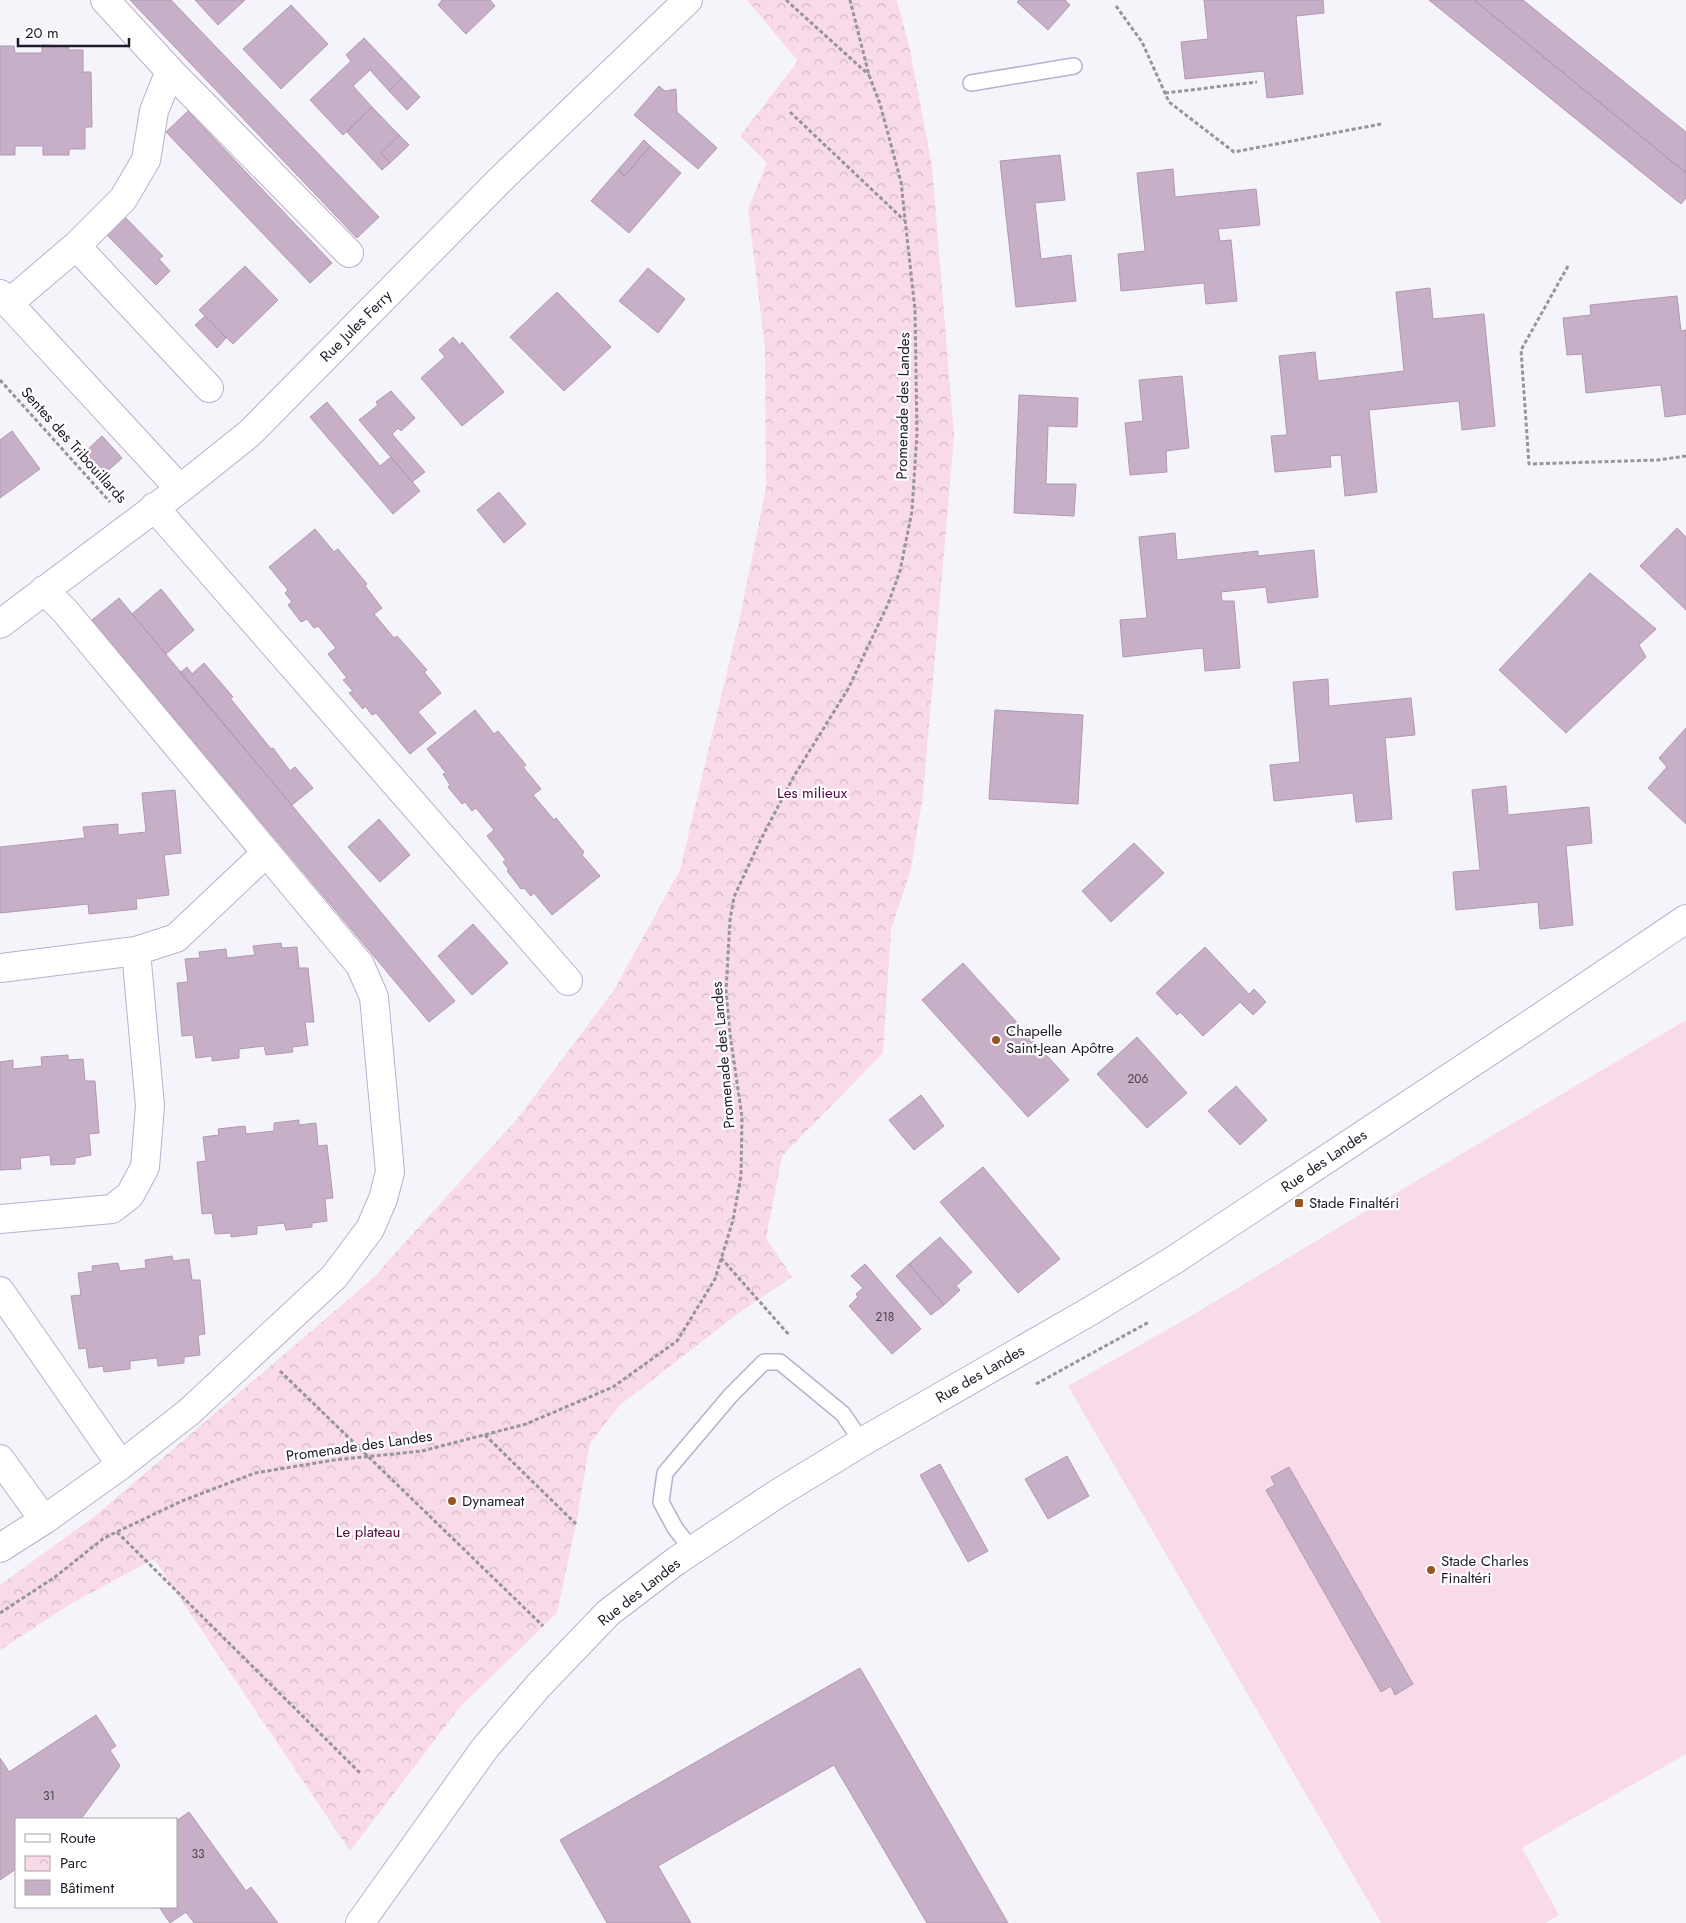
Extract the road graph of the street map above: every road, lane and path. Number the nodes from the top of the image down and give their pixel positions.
1 (105, 0) edge
2 (786, 0) edge
3 (850, 0) edge
4 (677, 4) edge
5 (1116, 6) dead end
6 (1074, 66) dead end
7 (170, 71) junction
8 (869, 76) junction
9 (1257, 82) dead end
10 (971, 83) dead end
11 (1164, 93) junction
12 (790, 112) dead end
13 (1381, 124) dead end
14 (904, 220) junction
15 (76, 246) junction
16 (349, 253) dead end
17 (1568, 266) dead end
18 (4, 298) edge
19 (0, 380) edge
20 (209, 388) dead end
21 (1686, 456) edge
22 (180, 489) junction
23 (154, 507) junction
24 (131, 524) junction
25 (44, 590) junction
26 (0, 624) edge
27 (266, 854) junction
28 (1686, 919) edge
29 (136, 951) junction
30 (0, 968) edge
31 (568, 981) dead end
32 (0, 1219) edge
33 (0, 1291) edge
34 (280, 1370) dead end
35 (484, 1435) junction
36 (862, 1442) junction
37 (368, 1456) junction
38 (0, 1459) edge
39 (121, 1465) junction
40 (44, 1520) junction
41 (576, 1524) dead end
42 (117, 1532) junction
43 (0, 1548) edge
44 (692, 1550) junction
45 (0, 1613) edge
46 (543, 1626) dead end
47 (361, 1774) dead end
48 (360, 1923) edge

1 - 7 street
2 - 8 path
3 - 8 path, Promenade des Landes
4 - 22 street, Rue Jules Ferry
5 - 11 path
6 - 10 lane
7 - 15 street
7 - 16 street
8 - 14 path, Promenade des Landes
9 - 11 path
11 - 13 path
12 - 14 path
14 - 35 path, Promenade des Landes
15 - 18 street
15 - 20 street
17 - 21 path
18 - 22 street
19 - 24 path, Sentes des Tribouillards
22 - 23 street, Rue Jules Ferry
23 - 24 street, Rue Jules Ferry
23 - 31 street
24 - 25 street, Rue Jules Ferry
25 - 26 street, Rue Jules Ferry
25 - 27 street
27 - 29 street
27 - 39 street
28 - 36 street, Rue des Landes
29 - 30 street
29 - 32 street
33 - 39 street
34 - 37 path
35 - 37 path, Promenade des Landes
35 - 41 path
36 - 44 street, Rue des Landes
36 - 44 lane
37 - 42 path, Promenade des Landes
37 - 46 path
38 - 40 street
39 - 40 street
40 - 43 street
42 - 45 path, Promenade des Landes
42 - 47 path
44 - 48 street, Rue des Landes

